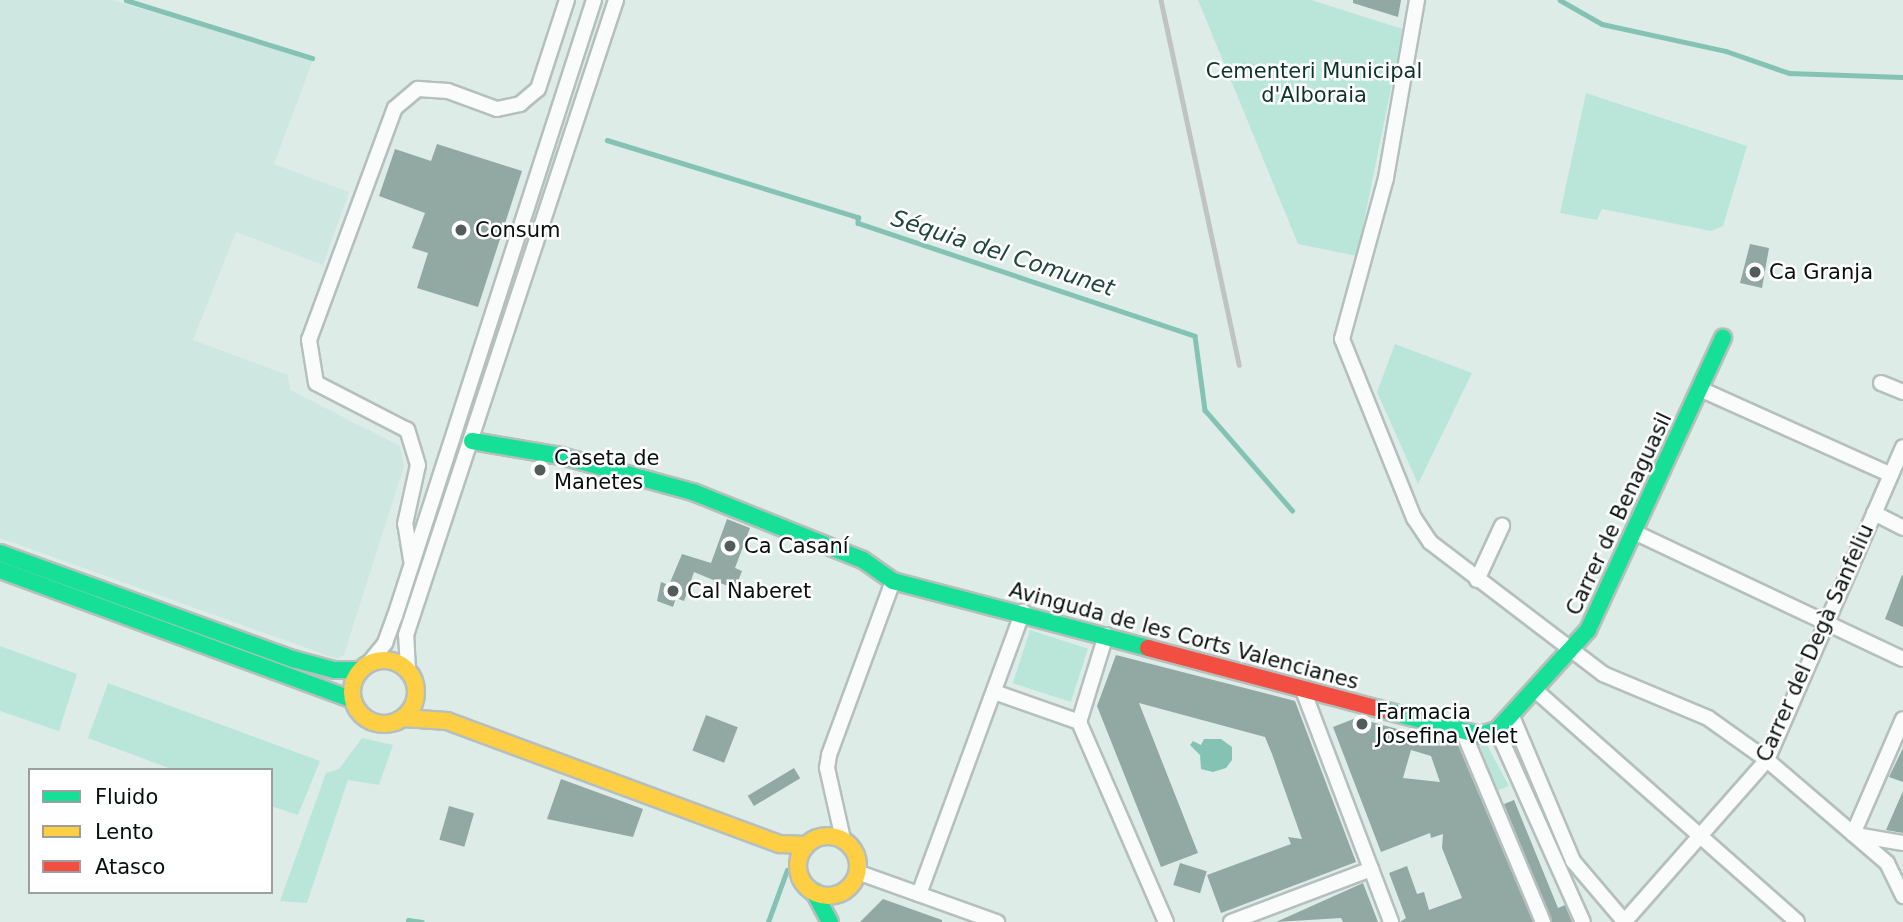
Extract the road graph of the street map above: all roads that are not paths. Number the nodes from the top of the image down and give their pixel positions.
1 (567, 0) edge
2 (594, 0) edge
3 (616, 0) edge
4 (1417, 0) edge
5 (1723, 338) dead end
6 (1881, 383) dead end
7 (1700, 389) junction
8 (1903, 392) edge
9 (472, 441) junction
10 (1903, 447) edge
11 (1891, 475) junction
12 (1874, 513) junction
13 (1502, 526) dead end
14 (1903, 527) edge
15 (1634, 532) junction
16 (1, 559) edge
17 (411, 560) junction
18 (1477, 580) junction
19 (893, 581) junction
20 (1023, 612) junction
21 (1826, 623) junction
22 (1106, 635) junction
23 (1570, 650) junction
24 (1903, 659) edge
25 (365, 667) junction
26 (408, 670) junction
27 (1534, 689) junction
28 (1303, 690) junction
29 (994, 692) junction
30 (417, 693) junction
31 (353, 700) junction
32 (1511, 714) junction
33 (404, 718) junction
34 (1903, 719) edge
35 (447, 721) junction
36 (1079, 722) junction
37 (1497, 730) junction
38 (1464, 734) junction
39 (1766, 760) junction
40 (1853, 834) junction
41 (1700, 836) junction
42 (843, 839) junction
43 (1903, 843) edge
44 (780, 844) junction
45 (806, 845) junction
46 (798, 865) junction
47 (1371, 869) junction
48 (857, 872) junction
49 (814, 892) junction
50 (836, 894) junction
51 (919, 894) junction
52 (1903, 896) edge
53 (829, 921) edge
54 (997, 922) edge
55 (1166, 922) edge
56 (1231, 922) edge
57 (1391, 922) edge
58 (1543, 922) edge
59 (1583, 922) edge
60 (1625, 922) edge
61 (1797, 922) edge

1 - 17 street
2 - 17 street
3 - 9 street
4 - 18 street
5 - 7 street, Carrer de Benaguasil
6 - 8 street
7 - 11 street
7 - 15 street, Carrer de Benaguasil
9 - 19 street
9 - 26 street
10 - 11 street, Carrer del Degà Sanfeliu
11 - 12 street, Carrer del Degà Sanfeliu
12 - 14 street
12 - 21 street, Carrer del Degà Sanfeliu
13 - 18 street
15 - 21 street
15 - 23 street, Carrer de Benaguasil
16 - 25 street
16 - 31 street
17 - 25 street
18 - 23 street
19 - 20 street, Avinguda de les Corts Valencianes
19 - 42 street
20 - 22 street, Avinguda de les Corts Valencianes
20 - 29 street
21 - 24 street
21 - 39 street, Carrer del Degà Sanfeliu
22 - 28 street, Avinguda de les Corts Valencianes
22 - 36 street
23 - 27 street, Carrer de Benaguasil
23 - 39 street
25 - 26 street
25 - 31 street
26 - 30 street
27 - 32 street, Carrer de Benaguasil
27 - 41 street
28 - 38 street, Avinguda de les Corts Valencianes
28 - 47 street
29 - 36 street
29 - 51 street
30 - 33 street
30 - 35 street
31 - 33 street
32 - 37 street, Carrer de Benaguasil
32 - 60 street
33 - 35 street
34 - 40 street
35 - 44 street
36 - 55 street
37 - 38 street
37 - 59 street
38 - 58 street
39 - 40 street
39 - 41 street, Carrer del Degà Sanfeliu
40 - 43 street
40 - 52 street
41 - 60 street, Carrer del Degà Sanfeliu
41 - 61 street
42 - 45 street
42 - 48 street
44 - 45 street
44 - 46 street
45 - 46 street
46 - 49 street
47 - 56 street
47 - 57 street
48 - 50 street
48 - 51 street
49 - 50 street
49 - 53 street
50 - 53 street
51 - 54 street

